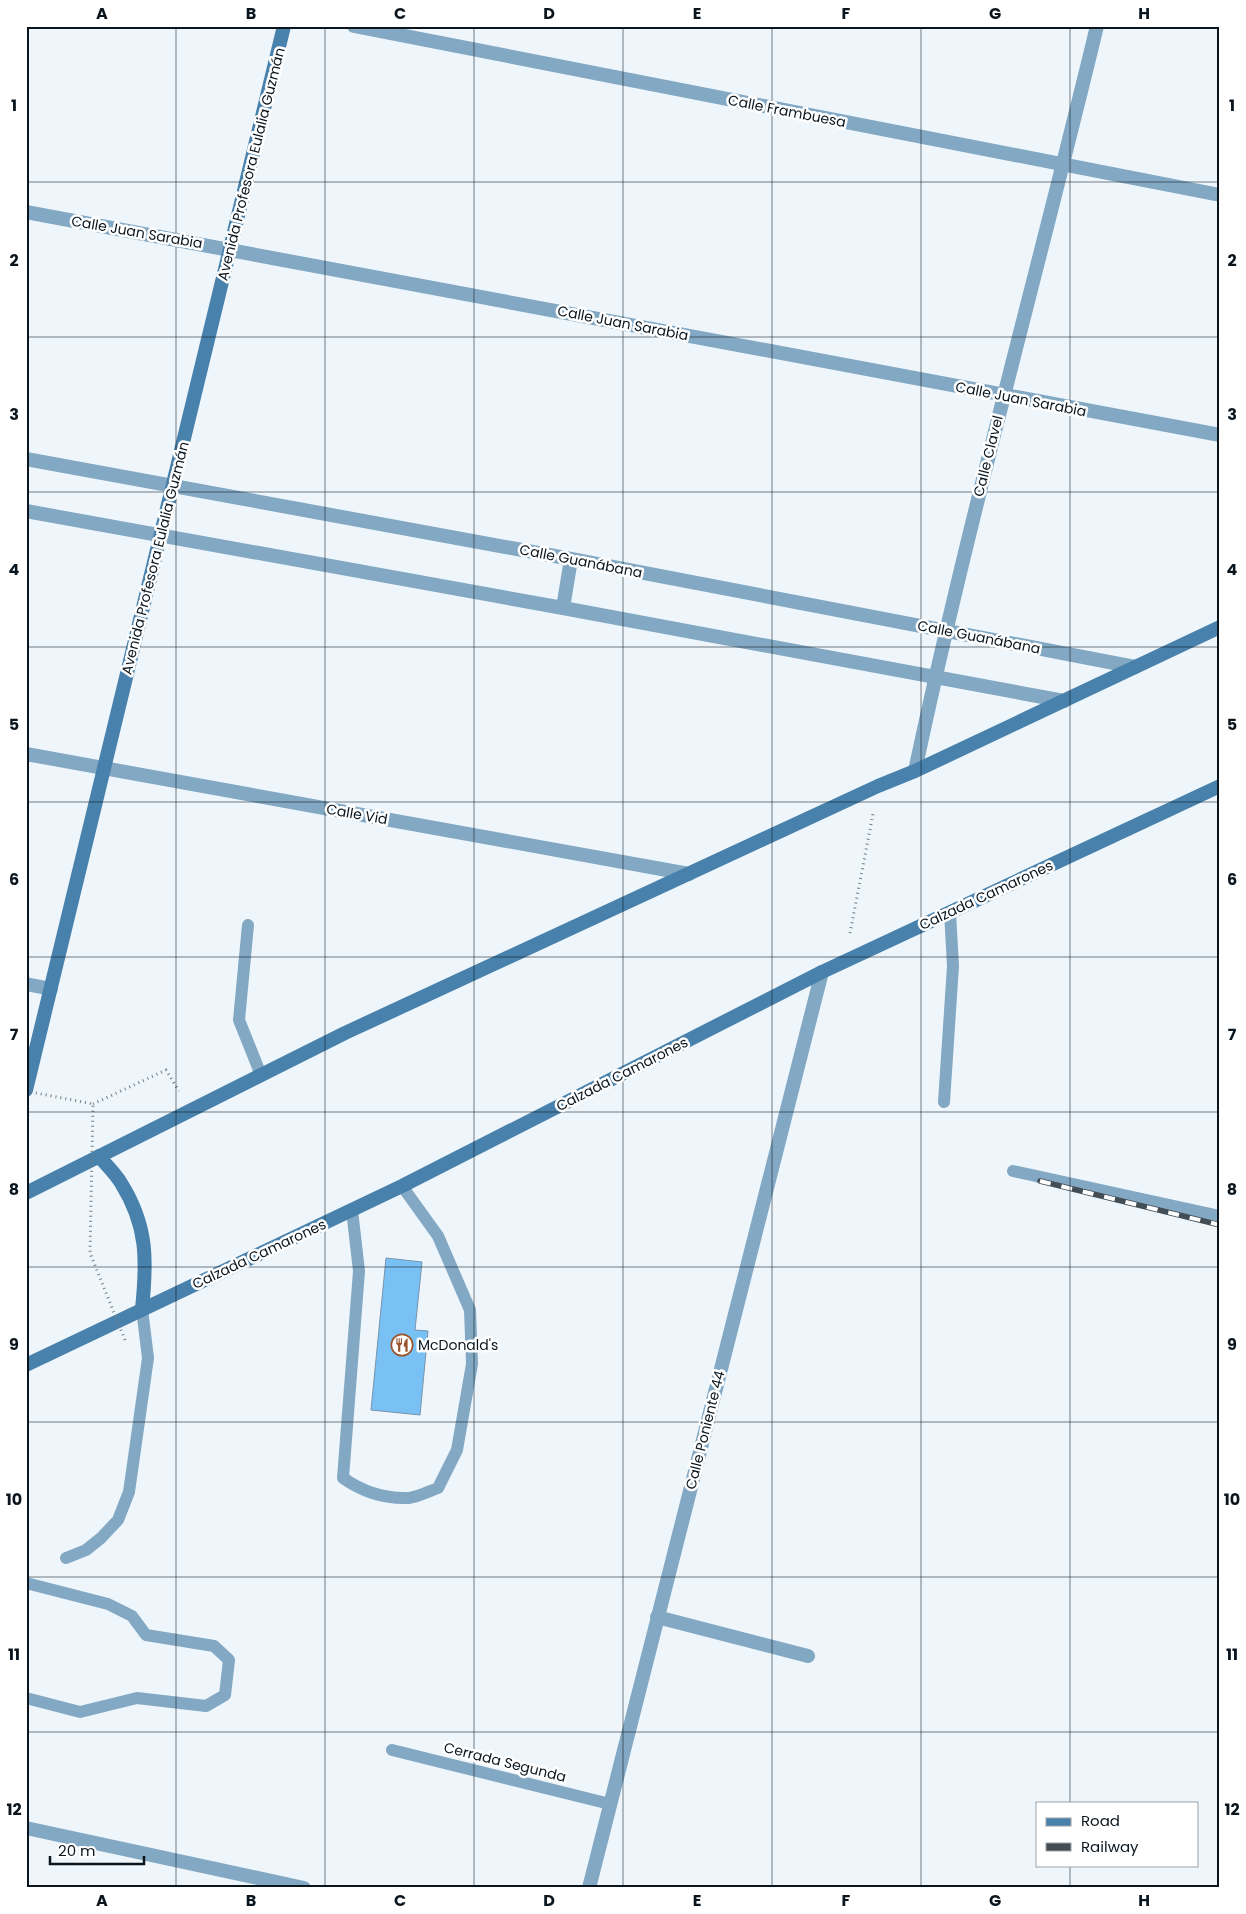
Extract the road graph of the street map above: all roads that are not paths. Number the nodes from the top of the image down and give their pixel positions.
1 (284, 26) edge
2 (354, 26) edge
3 (1097, 26) edge
4 (1063, 166) junction
5 (1220, 195) edge
6 (26, 212) edge
7 (230, 249) junction
8 (1002, 395) junction
9 (1220, 435) edge
10 (26, 459) edge
11 (172, 486) junction
12 (26, 511) edge
13 (160, 536) junction
14 (571, 559) junction
15 (562, 608) junction
16 (1220, 627) edge
17 (945, 630) junction
18 (1135, 668) junction
19 (935, 676) junction
20 (1064, 701) junction
21 (26, 754) edge
22 (104, 768) junction
23 (915, 771) junction
24 (1220, 786) edge
25 (689, 874) junction
26 (950, 912) junction
27 (248, 925) dead end
28 (822, 972) junction
29 (26, 984) edge
30 (51, 988) junction
31 (261, 1075) junction
32 (26, 1090) edge
33 (944, 1102) dead end
34 (99, 1156) junction
35 (1013, 1171) dead end
36 (402, 1186) junction
37 (26, 1193) edge
38 (352, 1210) junction
39 (1220, 1216) edge
40 (142, 1309) junction
41 (26, 1365) edge
42 (66, 1558) dead end
43 (26, 1583) edge
44 (657, 1617) junction
45 (808, 1656) dead end
46 (26, 1698) edge
47 (392, 1750) dead end
48 (610, 1804) junction
49 (26, 1828) edge
50 (304, 1888) edge
51 (589, 1888) edge

1 - 7 main road, Avenida Profesora Eulalia Guzmán
2 - 4 street, Calle Frambuesa
3 - 4 street, Calle Clavel
4 - 5 street, Calle Frambuesa
4 - 8 street, Calle Clavel
6 - 7 street, Calle Juan Sarabia
7 - 8 street, Calle Juan Sarabia
7 - 11 main road, Avenida Profesora Eulalia Guzmán
8 - 9 street, Calle Juan Sarabia
8 - 17 street, Calle Clavel
10 - 11 street, Calle Guanábana
11 - 13 main road, Avenida Profesora Eulalia Guzmán
11 - 14 street, Calle Guanábana
12 - 13 street
13 - 15 street
13 - 22 main road, Avenida Profesora Eulalia Guzmán
14 - 15 street
14 - 17 street, Calle Guanábana
15 - 19 street
16 - 18 main road
17 - 18 street, Calle Guanábana
17 - 19 street, Calle Clavel
18 - 20 main road
19 - 20 street
19 - 23 street, Calle Clavel
20 - 23 main road
21 - 22 street, Calle Vid
22 - 25 street, Calle Vid
22 - 30 main road, Avenida Profesora Eulalia Guzmán
23 - 25 main road
24 - 26 main road, Calzada Camarones
25 - 31 main road
26 - 28 main road, Calzada Camarones
26 - 33 lane
27 - 31 lane
28 - 36 main road, Calzada Camarones
28 - 44 street, Calle Poniente 44
29 - 30 street
30 - 32 main road, Avenida Profesora Eulalia Guzmán
31 - 34 main road
34 - 37 main road
34 - 40 main road
35 - 39 lane
36 - 38 main road, Calzada Camarones
36 - 38 lane
38 - 40 main road, Calzada Camarones
40 - 41 main road, Calzada Camarones
40 - 42 lane
43 - 46 lane
44 - 45 street
44 - 48 street, Calle Poniente 44
47 - 48 lane, Cerrada Segunda
48 - 51 street, Calle Poniente 44
49 - 50 street

